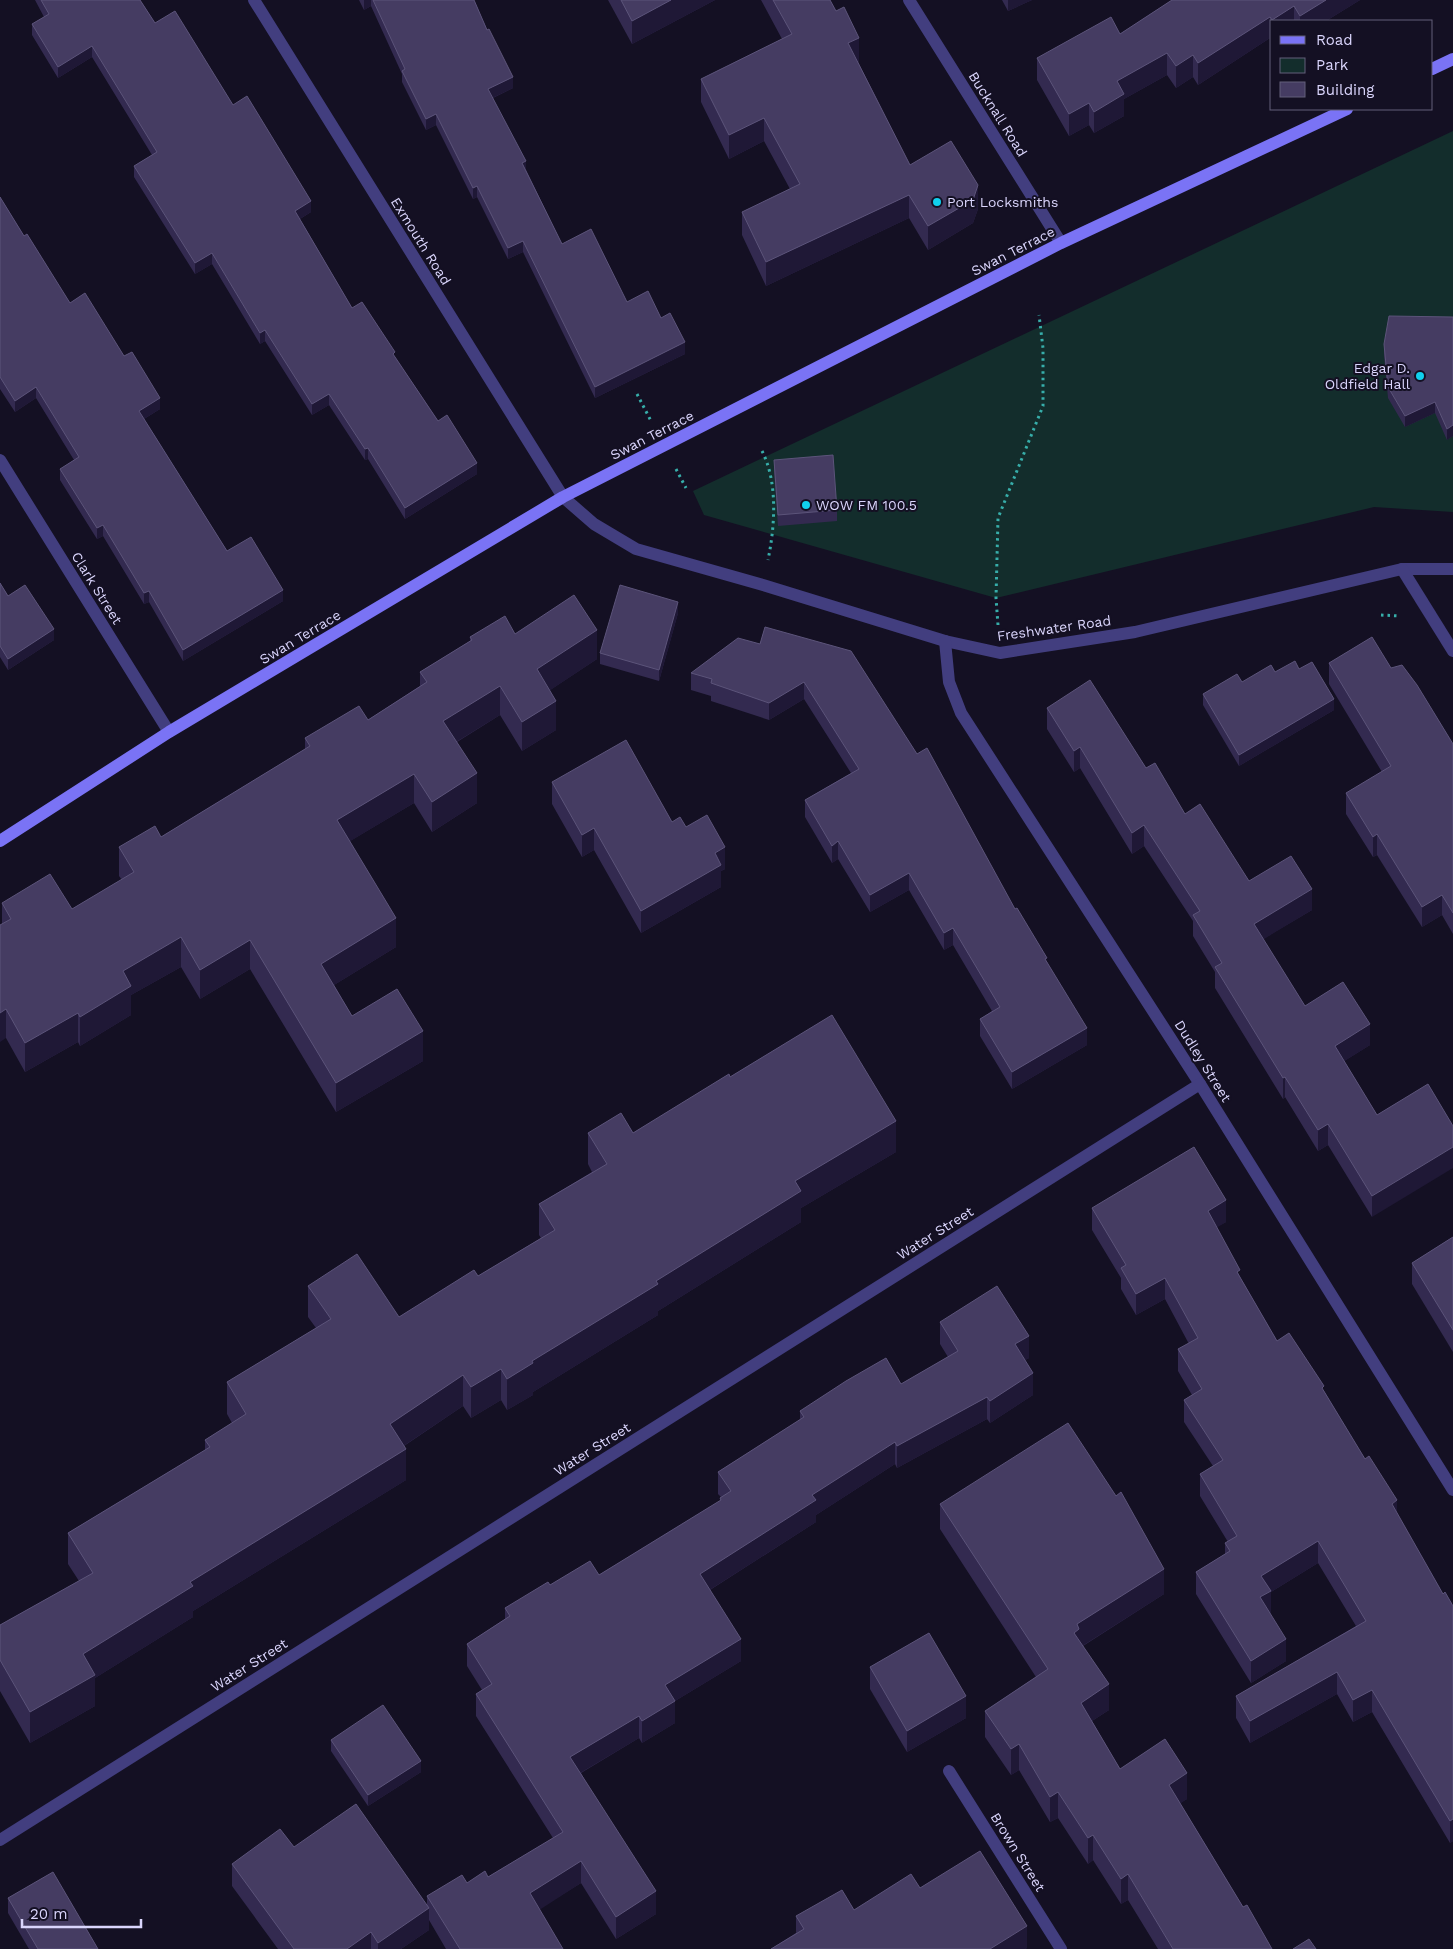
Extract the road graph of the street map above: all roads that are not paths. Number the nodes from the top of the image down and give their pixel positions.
1 (254, 0) edge
2 (910, 0) edge
3 (1453, 59) edge
4 (1433, 69) edge
5 (1345, 110) edge
6 (1061, 243) junction
7 (0, 460) edge
8 (563, 498) junction
9 (1402, 569) junction
10 (1453, 569) edge
11 (945, 642) junction
12 (1453, 651) edge
13 (168, 732) junction
14 (0, 841) edge
15 (1200, 1084) junction
16 (1453, 1490) edge
17 (949, 1771) dead end
18 (0, 1840) edge
19 (1061, 1949) edge

1 - 8 street, Exmouth Road
2 - 6 street, Bucknall Road
3 - 4 street
5 - 6 street, Swan Terrace
6 - 8 street, Swan Terrace
7 - 13 street, Clark Street
8 - 11 street, Freshwater Road
8 - 13 street, Swan Terrace
9 - 10 street, Freshwater Road
9 - 11 street, Freshwater Road
9 - 12 street
11 - 15 street, Dudley Street
13 - 14 street, Swan Terrace
15 - 16 street, Dudley Street
15 - 18 street, Water Street
17 - 19 street, Brown Street

